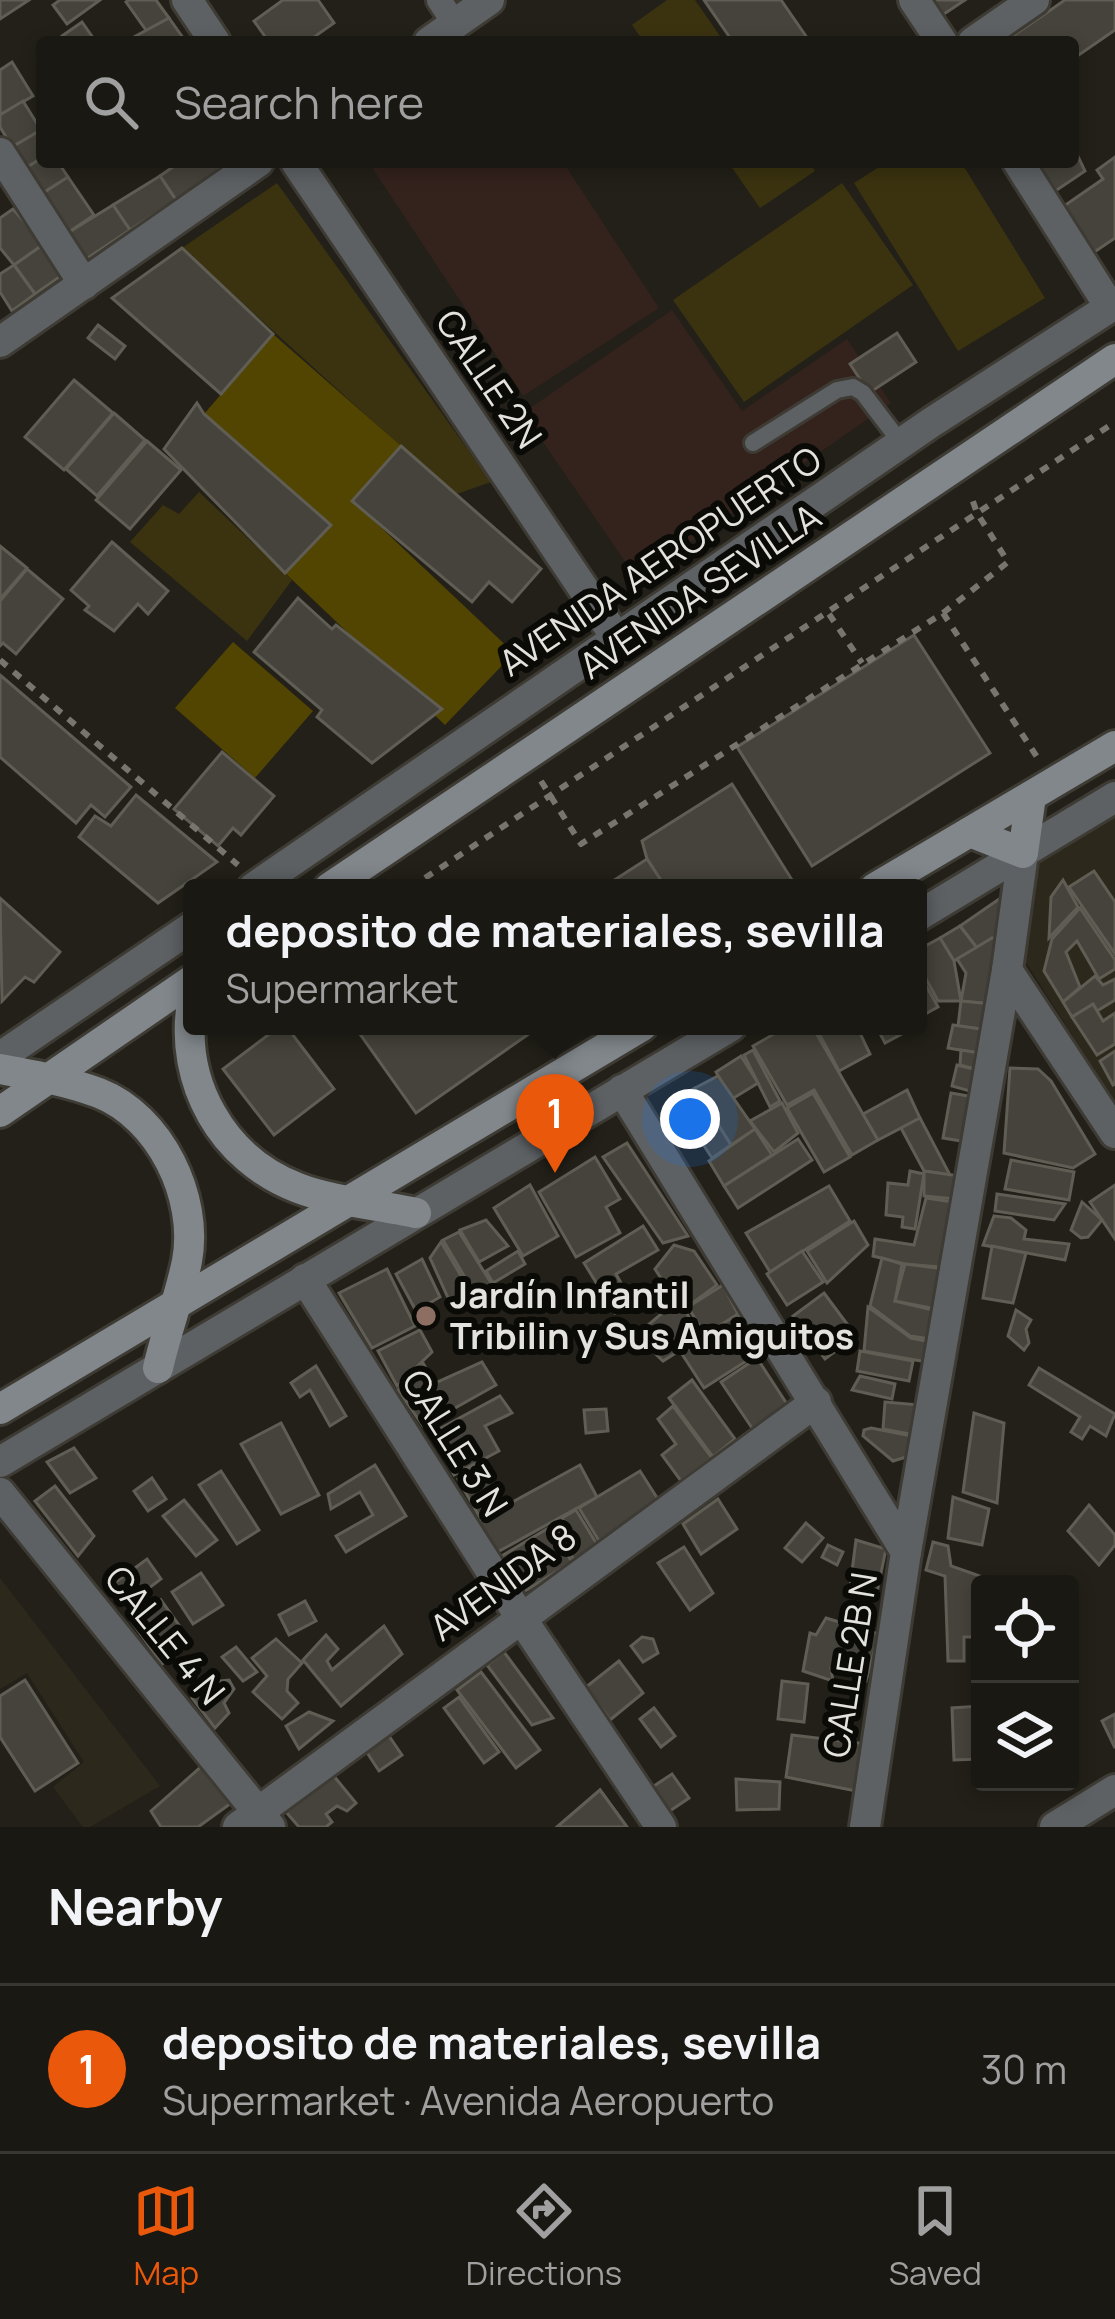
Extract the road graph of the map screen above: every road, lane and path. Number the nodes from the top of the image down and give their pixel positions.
1 (188, 0) edge
2 (489, 0) edge
3 (914, 0) edge
4 (1034, 0) edge
5 (447, 12) edge
6 (211, 36) edge
7 (938, 36) edge
8 (982, 36) edge
9 (0, 153) edge
10 (249, 168) edge
11 (300, 168) edge
12 (1022, 168) edge
13 (84, 284) junction
14 (1112, 305) edge
15 (0, 342) edge
16 (1115, 359) edge
17 (1115, 422) edge
18 (753, 443) dead end
19 (902, 443) junction
20 (961, 464) junction
21 (977, 513) junction
22 (944, 613) junction
23 (829, 614) junction
24 (618, 640) junction
25 (0, 659) edge
26 (862, 663) junction
27 (1115, 746) edge
28 (526, 756) junction
29 (1042, 764) dead end
30 (1031, 796) junction
31 (550, 797) junction
32 (1115, 797) edge
33 (970, 832) junction
34 (1023, 854) junction
35 (249, 879) edge
36 (267, 879) edge
37 (342, 879) edge
38 (424, 879) edge
39 (890, 879) edge
40 (927, 911) edge
41 (183, 934) edge
42 (1007, 970) junction
43 (183, 986) edge
44 (187, 1035) edge
45 (627, 1035) edge
46 (715, 1035) edge
47 (0, 1057) edge
48 (0, 1069) edge
49 (50, 1078) junction
50 (622, 1090) junction
51 (0, 1112) edge
52 (1115, 1133) edge
53 (350, 1198) junction
54 (416, 1213) junction
55 (305, 1280) junction
56 (173, 1305) junction
57 (158, 1368) junction
58 (816, 1402) junction
59 (0, 1409) edge
60 (0, 1462) edge
61 (0, 1493) edge
62 (906, 1552) junction
63 (520, 1618) junction
64 (1115, 1790) edge
65 (255, 1822) edge
66 (872, 1822) edge
67 (661, 1827) edge
68 (1055, 1827) edge

1 - 6 street
2 - 5 street
3 - 7 street
4 - 8 street
9 - 13 street
10 - 13 street
11 - 24 street, CALLE 2N
12 - 14 street
13 - 15 street
14 - 19 street, AVENIDA AEROPUERTO
16 - 20 main road, AVENIDA SEVILLA
17 - 21 path
18 - 19 lane
19 - 24 street, AVENIDA AEROPUERTO
20 - 21 path
20 - 28 main road, AVENIDA SEVILLA
21 - 22 path
21 - 23 path
22 - 26 path
22 - 29 path
23 - 26 path
23 - 31 path
24 - 36 street, AVENIDA AEROPUERTO
25 - 35 path
26 - 31 path
27 - 30 main road
28 - 31 path
28 - 37 main road, AVENIDA SEVILLA
30 - 33 main road
30 - 34 main road
31 - 38 path
32 - 34 street
33 - 34 main road
33 - 39 main road
34 - 40 street
34 - 42 street
41 - 47 street
42 - 52 street
42 - 62 street
43 - 49 main road
44 - 53 main road
45 - 53 main road
46 - 50 street
48 - 49 main road
49 - 51 main road
49 - 56 main road
50 - 54 street
50 - 58 street, CALLE 2B N
53 - 54 main road
53 - 56 main road
54 - 55 street
55 - 57 street
55 - 63 street, CALLE 3 N
56 - 57 main road
56 - 59 main road
57 - 60 street
58 - 62 street, CALLE 2B N
58 - 63 street, AVENIDA 8
61 - 65 street, CALLE 4 N
62 - 66 street, CALLE 2B N
63 - 65 street, AVENIDA 8
63 - 67 street, CALLE 3 N
64 - 68 street

